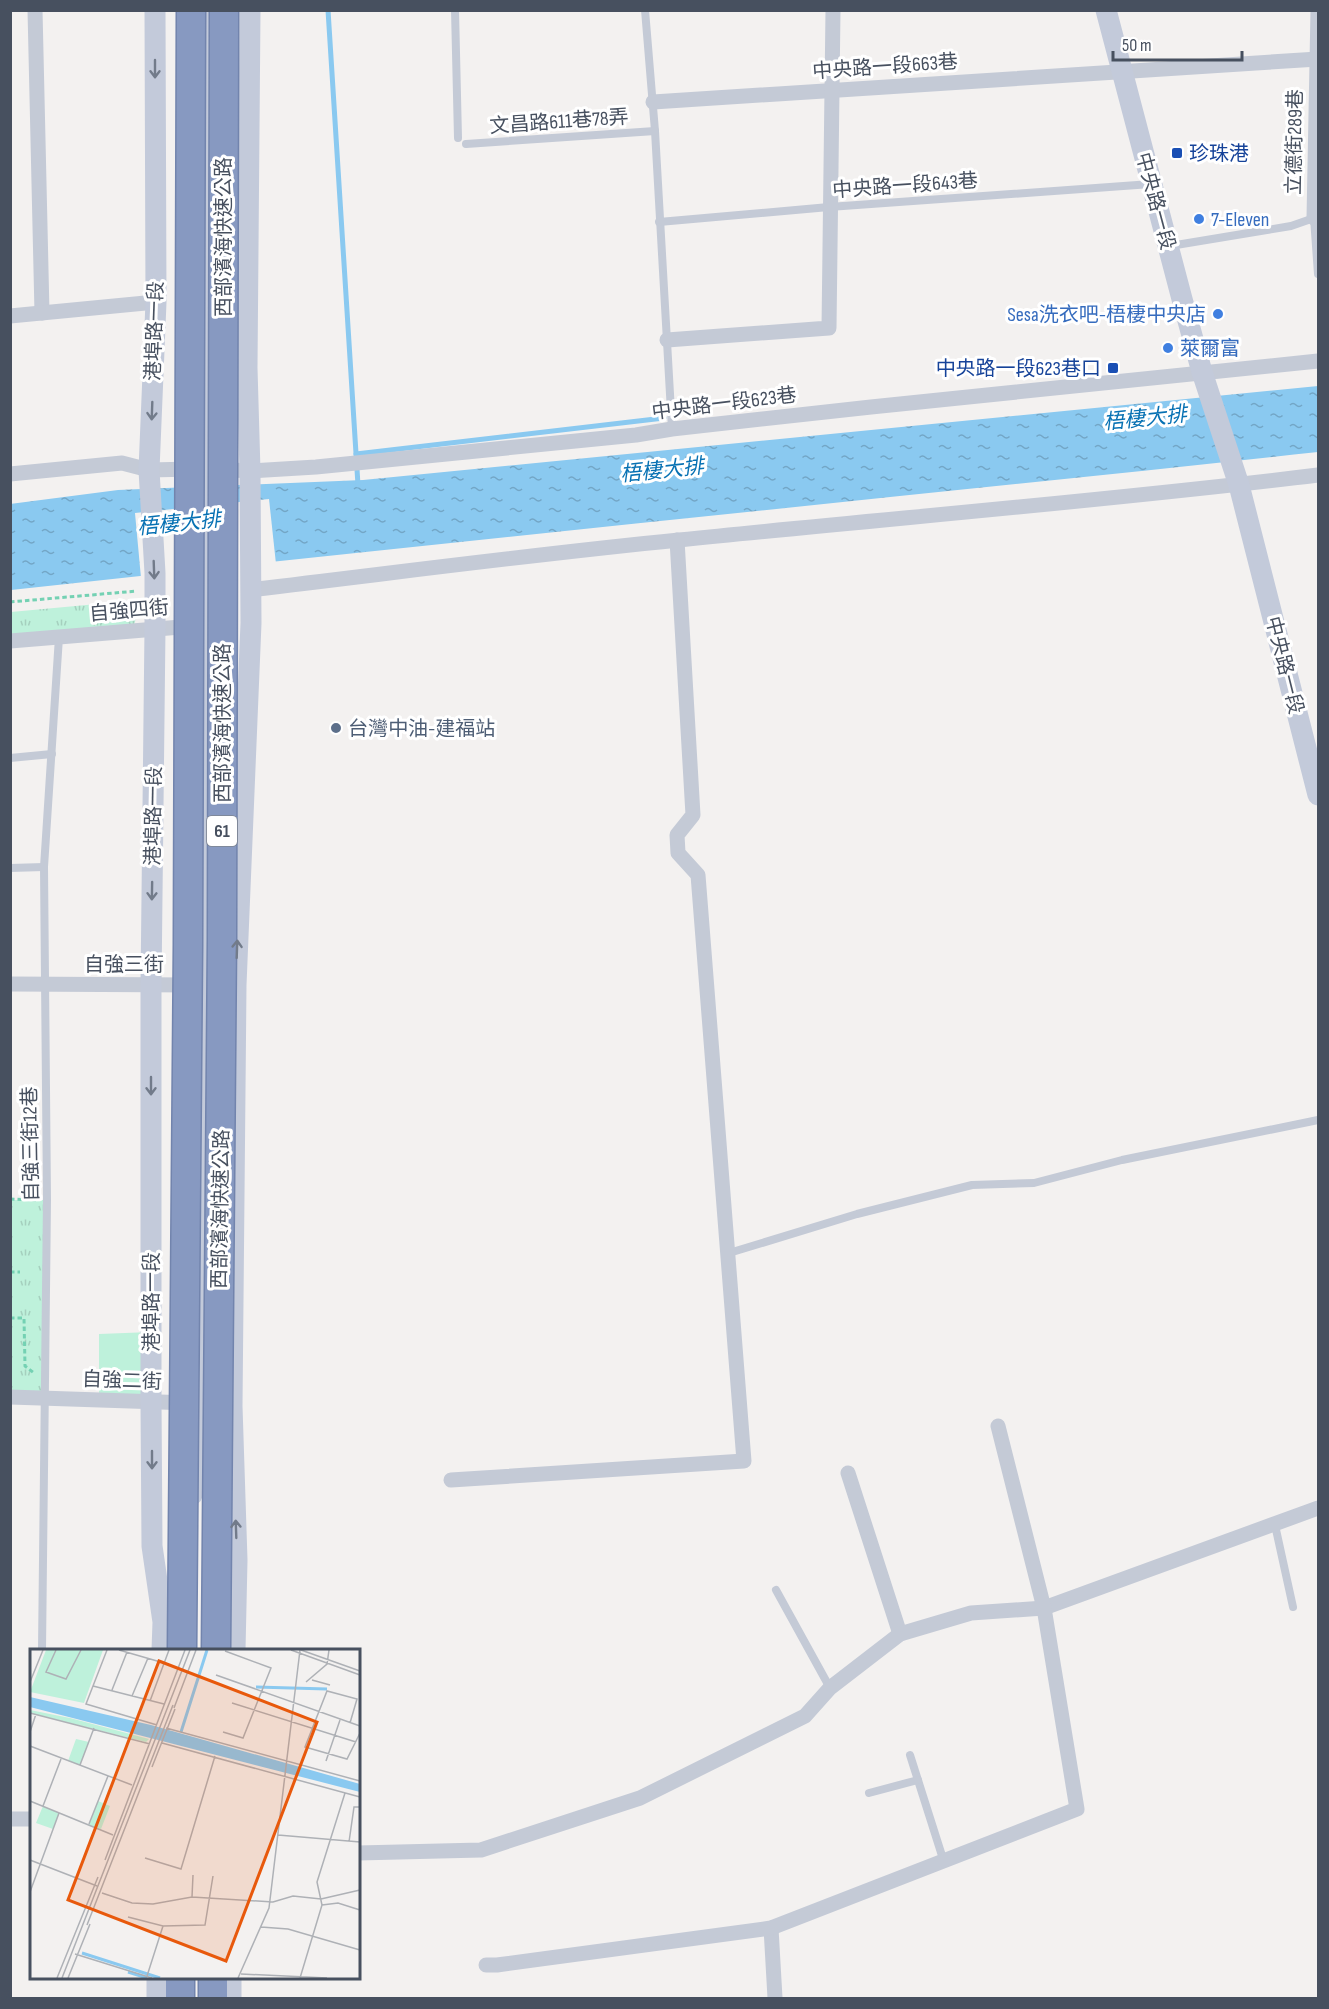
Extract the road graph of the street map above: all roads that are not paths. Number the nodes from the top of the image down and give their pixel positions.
1 (35, 10) edge
2 (155, 10) edge
3 (177, 10) edge
4 (191, 10) edge
5 (209, 10) edge
6 (224, 10) edge
7 (237, 10) edge
8 (250, 10) edge
9 (455, 10) edge
10 (645, 10) edge
11 (833, 10) edge
12 (1107, 10) edge
13 (1318, 10) edge
14 (1318, 59) edge
15 (1121, 71) junction
16 (832, 91) junction
17 (653, 102) junction
18 (655, 131) junction
19 (458, 138) dead end
20 (466, 144) dead end
21 (1153, 184) junction
22 (830, 207) junction
23 (1316, 218) edge
24 (659, 222) junction
25 (1168, 246) junction
26 (1318, 274) edge
27 (156, 302) junction
28 (42, 313) junction
29 (10, 316) edge
30 (667, 340) junction
31 (1318, 362) edge
32 (1206, 381) junction
33 (672, 429) junction
34 (207, 468) junction
35 (149, 470) junction
36 (250, 471) junction
37 (10, 474) edge
38 (1236, 475) junction
39 (1318, 475) edge
40 (677, 540) junction
41 (249, 590) junction
42 (251, 623) junction
43 (208, 626) junction
44 (156, 628) junction
45 (59, 637) junction
46 (10, 641) edge
47 (52, 754) junction
48 (10, 758) edge
49 (1318, 795) edge
50 (44, 867) junction
51 (10, 868) edge
52 (222, 939) junction
53 (188, 944) junction
54 (10, 984) edge
55 (45, 984) junction
56 (151, 985) junction
57 (205, 985) junction
58 (236, 985) junction
59 (1318, 1120) edge
60 (729, 1254) junction
61 (46, 1391) junction
62 (10, 1397) edge
63 (151, 1402) junction
64 (200, 1403) junction
65 (232, 1406) junction
66 (998, 1426) dead end
67 (199, 1463) junction
68 (848, 1473) dead end
69 (451, 1480) dead end
70 (1318, 1508) edge
71 (1275, 1525) junction
72 (776, 1590) dead end
73 (1293, 1607) dead end
74 (1044, 1608) junction
75 (235, 1620) junction
76 (163, 1622) junction
77 (900, 1634) junction
78 (42, 1649) edge
79 (162, 1649) edge
80 (182, 1649) edge
81 (216, 1649) edge
82 (235, 1649) edge
83 (830, 1688) junction
84 (910, 1755) dead end
85 (918, 1780) junction
86 (869, 1793) dead end
87 (30, 1818) edge
88 (10, 1819) edge
89 (360, 1853) edge
90 (944, 1862) junction
91 (771, 1928) junction
92 (486, 1965) dead end
93 (157, 1979) edge
94 (180, 1979) edge
95 (213, 1979) edge
96 (231, 1979) edge
97 (157, 1998) edge
98 (180, 1998) edge
99 (213, 1998) edge
100 (231, 1998) edge
101 (775, 1998) edge

1 - 28 street
2 -> 27 street, 港埠路一段
3 - 53 highway, bridge
4 - 53 highway, 西部濱海快速公路 / 61, bridge
5 - 34 street, 港埠路一段
6 - 52 highway, 西部濱海快速公路 / 61, bridge
7 - 52 highway, bridge
8 - 36 street, 港埠路一段
9 - 19 lane
10 - 17 lane
11 - 16 street
12 - 15 street, 中央路一段
13 - 14 street, 立德街289巷
14 - 15 street, 中央路一段663巷
14 - 23 street, 立德街289巷
15 - 16 street, 中央路一段663巷
15 - 21 street, 中央路一段
16 - 17 street, 中央路一段663巷
16 - 22 street
17 - 18 lane
18 - 20 lane, 文昌路611巷78弄
18 - 24 lane
21 - 22 lane, 中央路一段643巷
21 - 25 street, 中央路一段
22 - 24 lane, 中央路一段643巷
22 - 30 street
23 - 25 lane
23 - 26 lane, 立德街289巷
24 - 30 lane
25 - 32 street, 中央路一段
27 - 28 street
27 -> 35 street, 港埠路一段
28 - 29 street
30 - 33 lane
31 - 32 street, 中央路一段623巷
32 - 33 street, 中央路一段623巷
32 - 38 street, 中央路一段
33 - 36 street, 中央路一段623巷
34 - 35 street, 中央路一段623巷
34 - 36 street, 中央路一段623巷
34 - 43 street, 港埠路一段
35 - 37 street, 中央路一段623巷
35 -> 44 street, 港埠路一段
36 - 41 street, 港埠路一段
38 - 39 street
38 - 40 street
38 - 49 street, 中央路一段
40 - 41 street
40 - 60 street
41 - 42 street, 港埠路一段
42 - 43 street, 自強四街
58 -> 42 street, 港埠路一段
43 - 44 street, 自強四街
43 - 57 street, 港埠路一段
44 - 45 street, 自強四街
44 -> 56 street, 港埠路一段
45 - 46 street, 自強四街
45 - 47 lane, 自強三街12巷
47 - 48 lane
47 - 50 lane, 自強三街12巷
50 - 51 lane
50 - 55 lane, 自強三街12巷
52 - 81 highway, 西部濱海快速公路 / 61, bridge
53 - 80 highway, 西部濱海快速公路 / 61, bridge
54 - 55 street, 自強三街
55 - 56 street, 自強三街
55 - 61 lane, 自強三街12巷
56 - 57 street, 自強三街
56 -> 63 street, 港埠路一段
57 - 58 street, 自強三街
57 - 64 street, 港埠路一段
58 - 65 street, 港埠路一段
59 - 60 lane
60 - 69 street
61 - 62 street, 自強二街
61 - 63 street, 自強二街
61 - 78 lane, 自強三街12巷
63 - 64 street, 自強二街
63 -> 76 street, 港埠路一段
64 - 65 street, 自強二街
64 - 67 street, 港埠路一段
75 -> 65 street, 港埠路一段
66 - 74 street
67 - 75 street, 港埠路一段
67 - 76 street, 港埠路一段
68 - 77 street
70 - 71 street
71 - 73 lane
71 - 74 street
72 - 83 lane
74 - 77 street
74 - 90 street
75 - 82 street, 港埠路一段
76 - 79 street, 港埠路一段
77 - 83 street
83 - 89 street
84 - 85 lane
85 - 86 lane
85 - 90 lane
87 - 88 street
90 - 91 street
91 - 92 street
91 - 101 street
93 - 97 street
94 - 98 highway
95 - 99 highway
96 - 100 street

